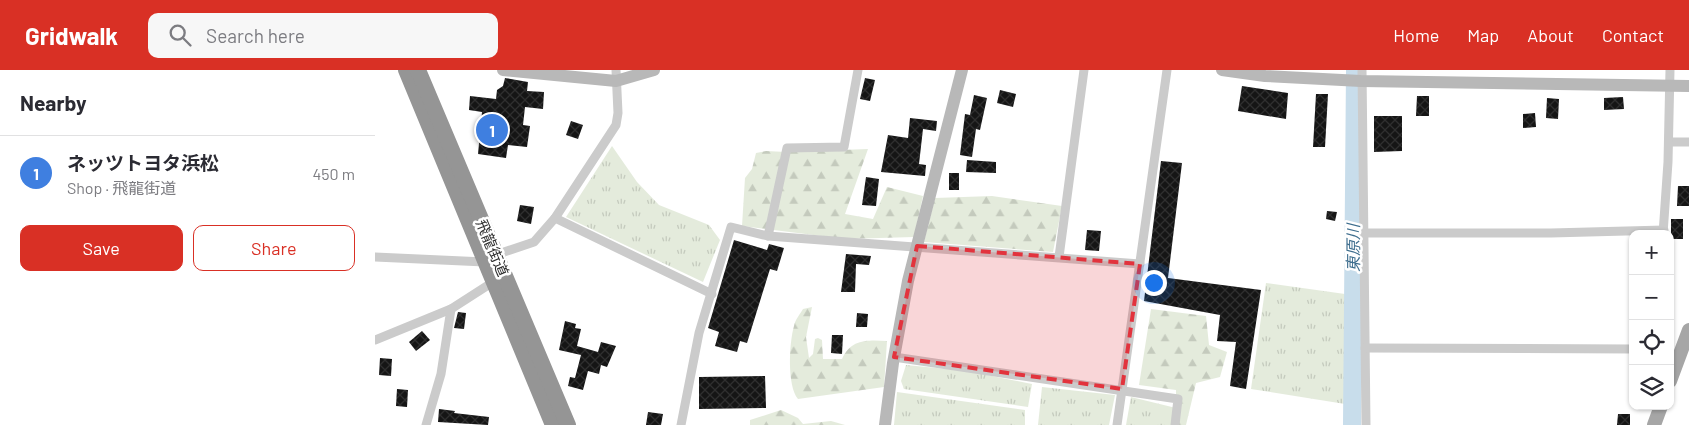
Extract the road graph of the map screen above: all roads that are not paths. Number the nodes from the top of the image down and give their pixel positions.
1 (406, 70) edge
2 (418, 70) edge
3 (503, 70) edge
4 (511, 70) edge
5 (654, 70) edge
6 (858, 70) edge
7 (962, 70) edge
8 (1084, 70) edge
9 (1167, 70) edge
10 (1221, 70) edge
11 (1670, 70) edge
12 (616, 76) edge
13 (1361, 76) edge
14 (1671, 86) junction
15 (1689, 86) edge
16 (1669, 142) junction
17 (1689, 142) edge
18 (555, 218) junction
19 (1663, 230) edge
20 (1629, 232) edge
21 (1364, 233) junction
22 (768, 236) junction
23 (917, 246) junction
24 (375, 257) edge
25 (1059, 257) junction
26 (490, 259) junction
27 (1140, 264) junction
28 (493, 282) junction
29 (712, 294) junction
30 (451, 309) junction
31 (1689, 330) edge
32 (375, 340) edge
33 (1365, 348) junction
34 (1629, 349) edge
35 (1680, 355) edge
36 (894, 357) junction
37 (1674, 371) edge
38 (1122, 389) junction
39 (1660, 410) edge
40 (426, 425) edge
41 (553, 425) edge
42 (568, 425) edge
43 (681, 425) edge
44 (885, 425) edge
45 (1117, 425) edge
46 (1175, 425) edge
47 (1366, 425) edge
48 (1654, 425) edge

1 - 26 highway, 飛龍街道
2 - 26 highway, 飛龍街道
3 - 4 street
4 - 12 street
5 - 12 street
6 - 22 street
7 - 23 street
8 - 25 street
9 - 27 street
10 - 13 street
11 - 14 street
12 - 18 street
13 - 14 street
13 - 21 street
14 - 15 street
14 - 16 street
16 - 17 street
16 - 19 street
18 - 26 street
18 - 29 street
20 - 21 street
21 - 33 street
22 - 23 street
22 - 29 street
23 - 25 street
23 - 36 street
24 - 26 street
25 - 27 street
26 - 28 highway, 飛龍街道
26 - 42 highway, 飛龍街道
27 - 38 street
28 - 30 street
28 - 41 highway, 飛龍街道
29 - 43 street
30 - 32 street
30 - 40 street
31 - 35 main road
33 - 34 street
33 - 47 street
35 - 37 main road
36 - 38 street
36 - 44 street
38 - 45 street
38 - 46 street
39 - 48 main road

